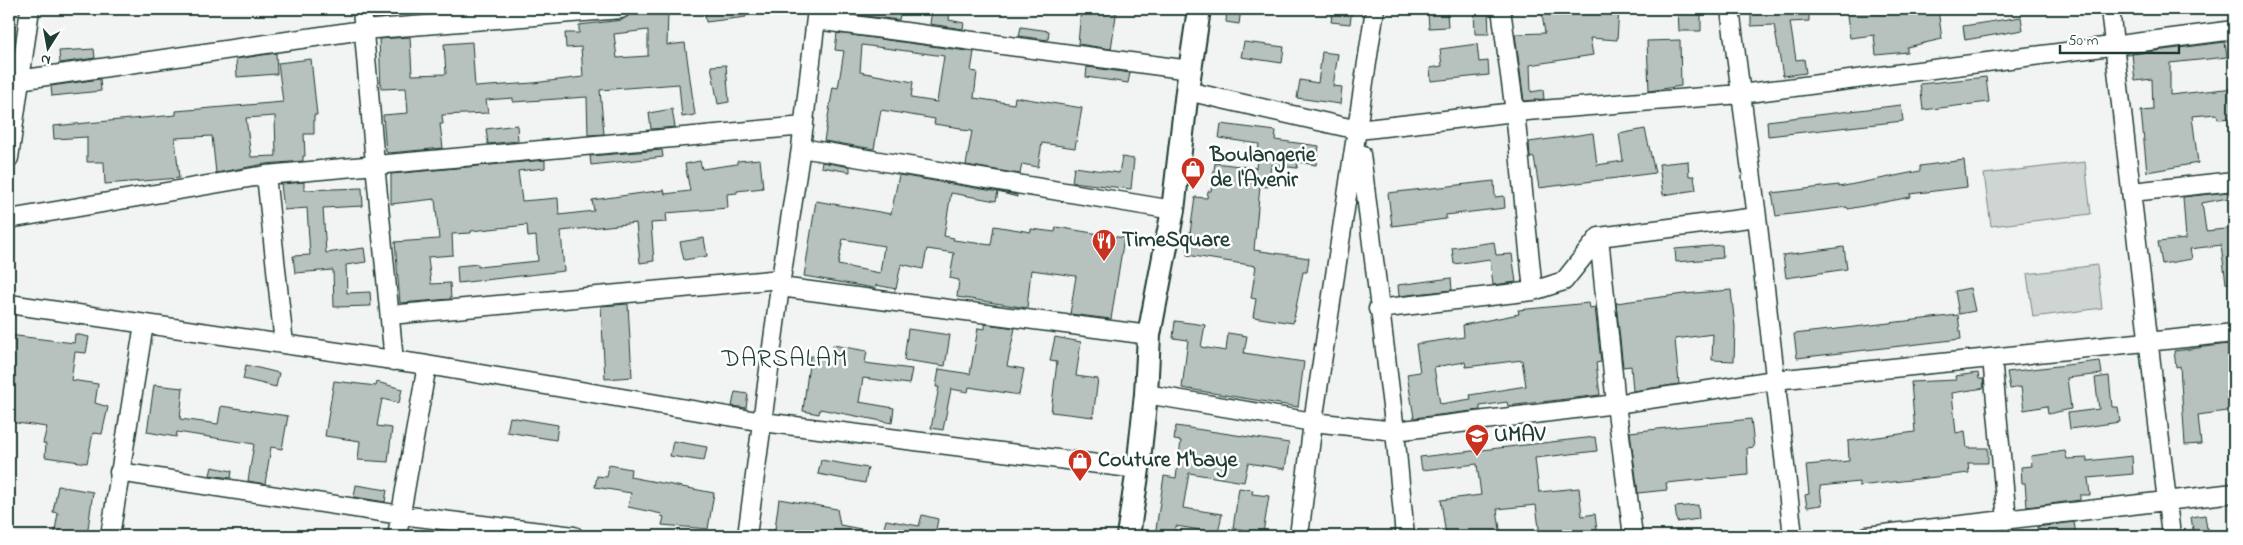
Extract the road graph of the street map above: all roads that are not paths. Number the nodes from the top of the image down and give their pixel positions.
1 (30, 9) edge
2 (362, 9) edge
3 (621, 9) edge
4 (1199, 9) edge
5 (1375, 9) edge
6 (1501, 9) edge
7 (1730, 9) edge
8 (2110, 9) edge
9 (816, 14) edge
10 (363, 30) junction
11 (2234, 30) edge
12 (2114, 45) junction
13 (19, 80) junction
14 (1188, 81) junction
15 (1741, 94) junction
16 (1515, 112) junction
17 (804, 126) junction
18 (1358, 130) junction
19 (801, 148) junction
20 (9, 158) edge
21 (374, 164) junction
22 (266, 175) junction
23 (2234, 181) edge
24 (2132, 192) junction
25 (1173, 210) junction
26 (1757, 217) junction
27 (9, 219) edge
28 (1599, 237) junction
29 (780, 283) junction
30 (1533, 290) junction
31 (9, 304) edge
32 (1378, 309) junction
33 (390, 315) junction
34 (144, 324) junction
35 (2234, 333) edge
36 (1149, 335) junction
37 (2149, 343) junction
38 (284, 344) junction
39 (1992, 358) junction
40 (394, 361) junction
41 (427, 365) junction
42 (1775, 380) junction
43 (1146, 394) junction
44 (1616, 404) junction
45 (763, 422) junction
46 (1313, 422) junction
47 (1395, 431) junction
48 (1138, 470) junction
49 (119, 472) junction
50 (2234, 493) edge
51 (2167, 502) junction
52 (401, 515) junction
53 (2007, 520) junction
54 (110, 536) edge
55 (397, 536) edge
56 (574, 536) edge
57 (747, 536) edge
58 (1128, 536) edge
59 (1299, 536) edge
60 (1405, 536) edge
61 (1633, 536) edge
62 (1793, 536) edge
63 (1867, 536) edge
64 (2171, 536) edge

1 - 13 street
2 - 10 street
3 - 10 street
4 - 14 street
5 - 18 street
6 - 16 street
7 - 15 street
8 - 12 street
9 - 14 street
9 - 17 street
10 - 13 street
10 - 21 street
11 - 12 street
12 - 15 street
12 - 24 street
13 - 20 street
14 - 18 street
14 - 25 street
15 - 16 street
15 - 26 street
16 - 18 street
16 - 30 street
17 - 19 street
17 - 21 street
18 - 32 street
18 - 46 street
19 - 25 street
19 - 29 street
21 - 22 street
21 - 33 street
22 - 27 street
22 - 38 street
23 - 24 street
24 - 37 street
25 - 36 street
26 - 28 street
26 - 42 street
28 - 30 street
28 - 44 street
29 - 33 street
29 - 36 street
29 - 45 street
30 - 32 street
31 - 34 street
32 - 47 street
33 - 40 street
34 - 38 street
34 - 49 street
35 - 37 street
36 - 43 street
37 - 39 street
37 - 51 street
38 - 40 street
39 - 42 street
39 - 53 street
40 - 41 street
41 - 45 street
41 - 52 street
42 - 44 street
42 - 62 street
43 - 46 street
43 - 48 street
44 - 47 street
44 - 61 street
45 - 48 street
45 - 57 street
46 - 47 street
46 - 59 street
47 - 60 street
48 - 58 street
49 - 52 street
49 - 54 street
50 - 51 street
51 - 53 street
51 - 64 street
52 - 55 street
52 - 56 street
53 - 63 street

